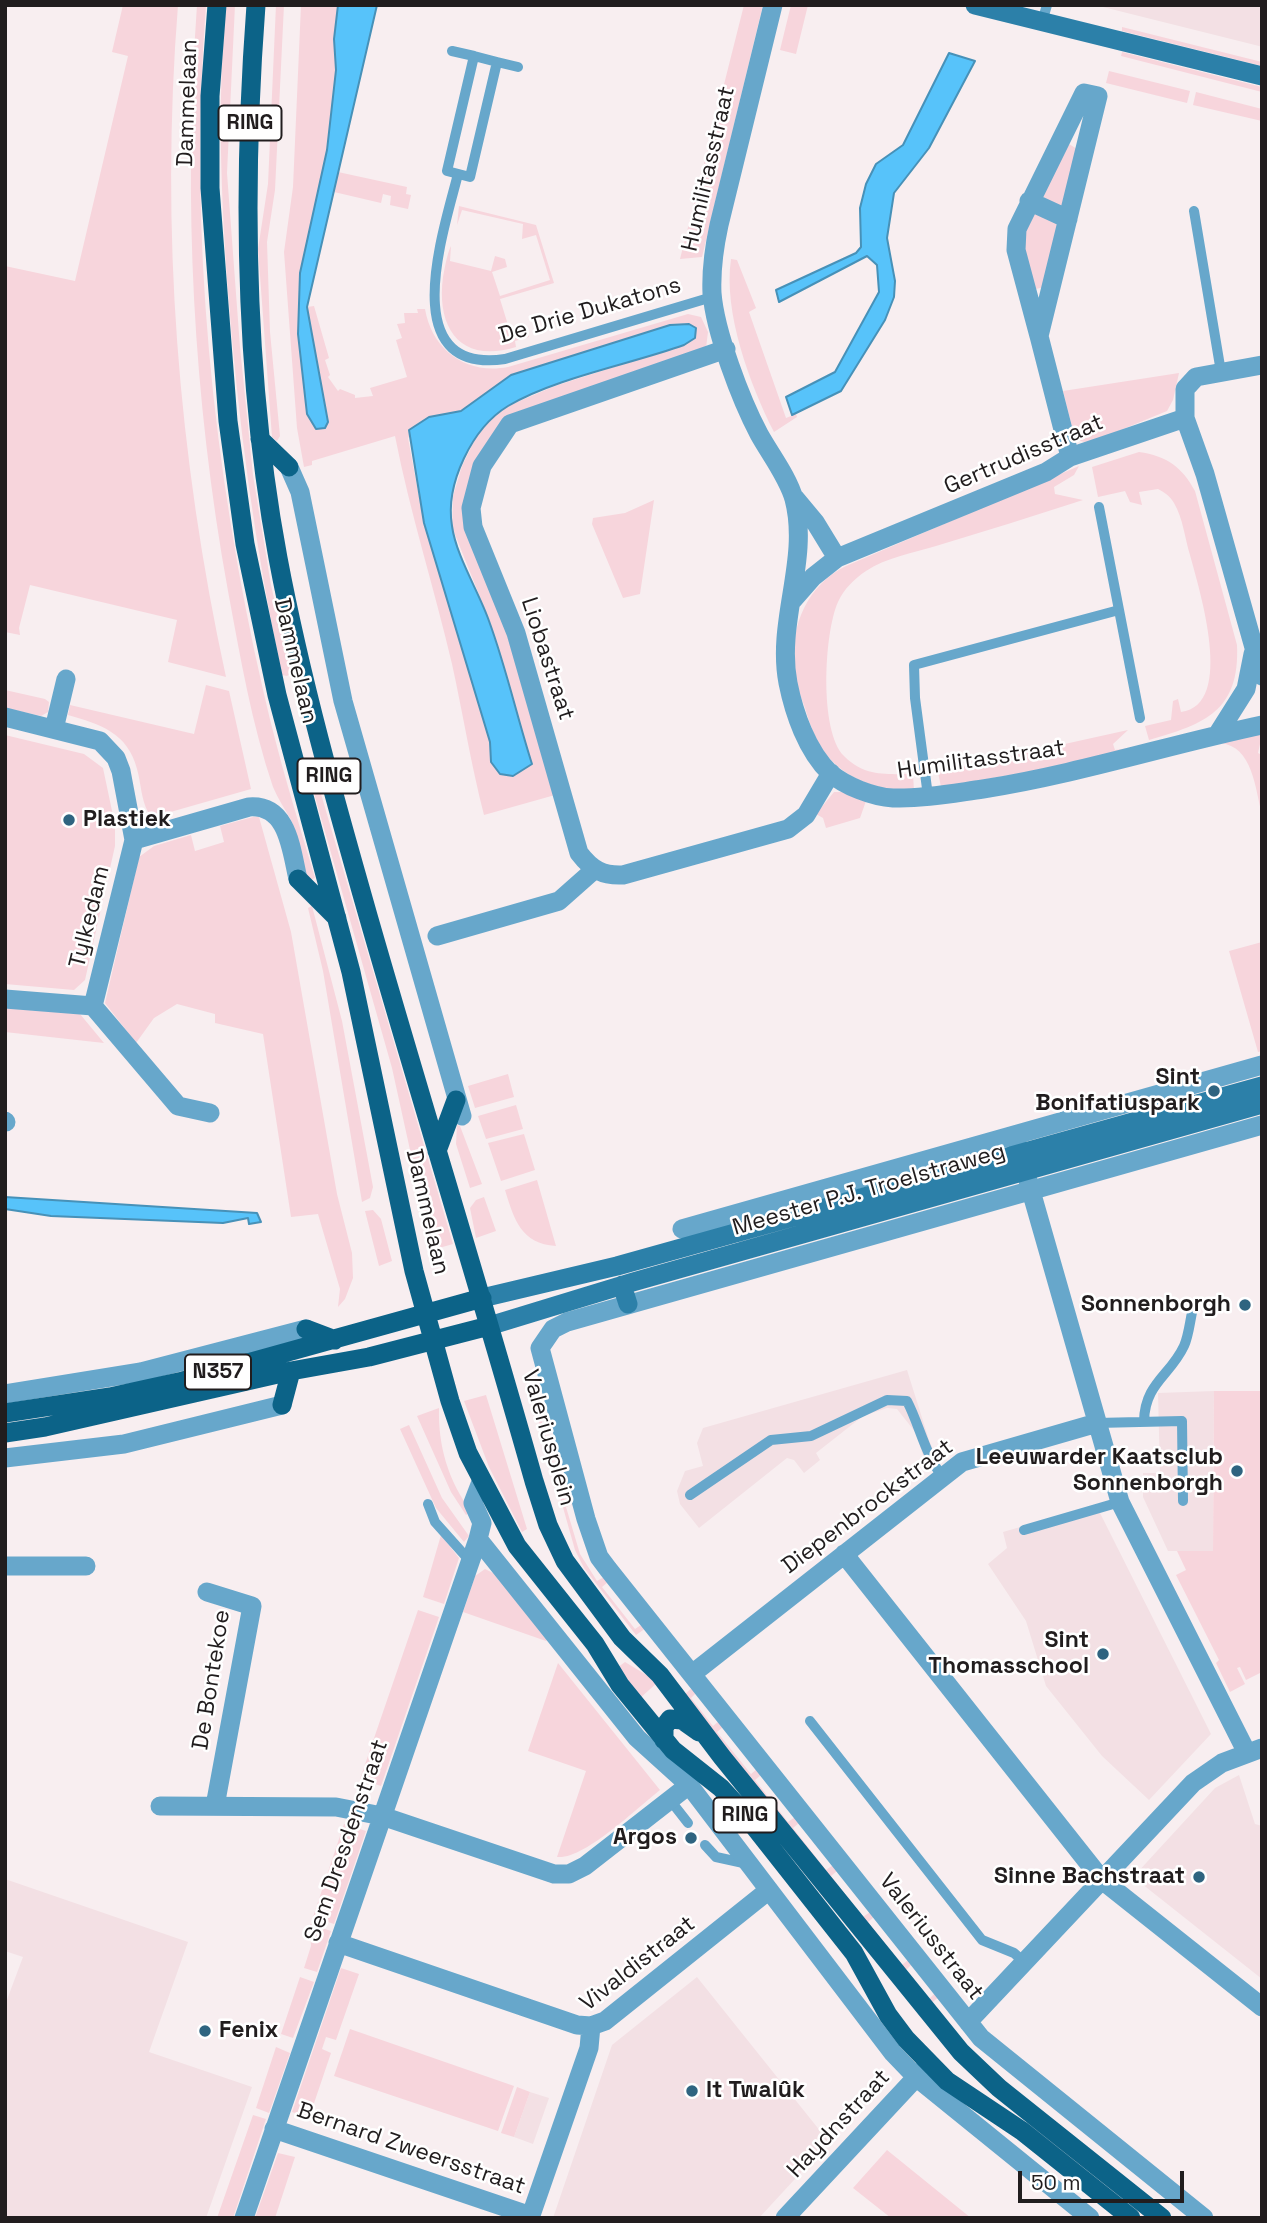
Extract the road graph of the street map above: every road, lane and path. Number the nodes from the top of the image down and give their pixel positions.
1 (217, 5) edge
2 (256, 5) edge
3 (773, 5) edge
4 (975, 5) edge
5 (1045, 14) edge
6 (452, 51) dead end
7 (474, 56) junction
8 (497, 62) junction
9 (518, 67) dead end
10 (1262, 76) edge
11 (458, 174) junction
12 (1030, 201) junction
13 (1194, 211) dead end
14 (1068, 219) junction
15 (712, 297) junction
16 (1039, 335) junction
17 (726, 349) junction
18 (1262, 365) edge
19 (1221, 372) junction
20 (1185, 418) junction
21 (260, 439) junction
22 (1070, 457) junction
23 (289, 467) joint
24 (794, 497) junction
25 (1099, 508) dead end
26 (837, 558) junction
27 (792, 602) junction
28 (1119, 610) junction
29 (1254, 651) junction
30 (1262, 676) edge
31 (66, 679) dead end
32 (5, 717) edge
33 (1140, 718) dead end
34 (1262, 725) edge
35 (54, 729) junction
36 (1217, 734) junction
37 (831, 773) junction
38 (928, 796) junction
39 (134, 840) junction
40 (594, 870) junction
41 (298, 879) joint
42 (338, 919) junction
43 (437, 936) dead end
44 (5, 999) edge
45 (93, 1006) junction
46 (1262, 1065) edge
47 (1262, 1087) edge
48 (1262, 1104) edge
49 (459, 1108) joint
50 (210, 1113) dead end
51 (1262, 1125) edge
52 (437, 1151) junction
53 (1023, 1162) junction
54 (682, 1229) joint
55 (672, 1250) junction
56 (622, 1285) junction
57 (482, 1298) junction
58 (628, 1304) junction
59 (1193, 1308) dead end
60 (426, 1314) junction
61 (489, 1326) junction
62 (306, 1329) joint
63 (335, 1340) junction
64 (435, 1342) junction
65 (542, 1363) joint
66 (291, 1371) junction
67 (5, 1394) edge
68 (282, 1405) joint
69 (5, 1413) edge
70 (1144, 1421) junction
71 (1097, 1423) junction
72 (5, 1433) edge
73 (5, 1458) edge
74 (943, 1477) junction
75 (481, 1482) junction
76 (690, 1495) dead end
77 (1183, 1501) dead end
78 (1121, 1502) junction
79 (428, 1504) dead end
80 (1024, 1531) dead end
81 (478, 1539) junction
82 (844, 1554) junction
83 (469, 1560) junction
84 (5, 1566) edge
85 (86, 1566) dead end
86 (608, 1569) joint
87 (207, 1592) dead end
88 (665, 1642) junction
89 (645, 1659) junction
90 (692, 1674) junction
91 (810, 1721) dead end
92 (708, 1739) junction
93 (1254, 1750) edge
94 (666, 1751) junction
95 (689, 1785) junction
96 (670, 1800) junction
97 (160, 1806) dead end
98 (215, 1806) junction
99 (382, 1816) junction
100 (688, 1822) dead end
101 (705, 1844) dead end
102 (750, 1865) junction
103 (1102, 1880) junction
104 (769, 1890) junction
105 (338, 1943) junction
106 (1024, 1962) junction
107 (858, 2004) junction
108 (1262, 2007) edge
109 (883, 2008) junction
110 (968, 2022) junction
111 (591, 2026) junction
112 (980, 2070) junction
113 (922, 2071) junction
114 (947, 2081) junction
115 (274, 2129) junction
116 (531, 2217) edge
117 (244, 2218) edge
118 (785, 2218) edge
119 (1090, 2218) edge
120 (1131, 2218) edge
121 (1162, 2218) edge
122 (1204, 2218) edge

1 - 42 main road, Dammelaan / RING
2 - 21 main road, Dammelaan / RING
3 - 15 street, Humilitasstraat
4 - 5 main road
5 - 10 main road
6 - 7 lane
7 - 8 lane
7 - 11 lane, De Drie Dukatons
8 - 9 lane
8 - 11 lane, De Drie Dukatons
11 - 15 lane, De Drie Dukatons
12 - 14 street
12 - 14 street
12 - 16 street
13 - 19 lane
14 - 16 street
15 - 17 street, Humilitasstraat
16 - 22 street
17 - 24 street, Humilitasstraat
17 - 40 street, Liobastraat
18 - 19 street
19 - 20 street
20 - 22 street, Gertrudisstraat
20 - 29 street
21 - 23 main road
21 - 52 main road, Dammelaan / RING
22 - 26 street, Gertrudisstraat
23 - 49 street, Dammelaan
24 - 26 street, Humilitasstraat
24 - 27 street, Humilitasstraat
25 - 28 lane
26 - 27 street, Gertrudisstraat
27 - 37 street, Humilitasstraat
28 - 33 lane
28 - 38 lane
29 - 30 street
29 - 36 street
31 - 35 street
32 - 35 street
34 - 36 street, Humilitasstraat
35 - 39 street
36 - 38 street, Humilitasstraat
37 - 38 street, Humilitasstraat
37 - 40 street
39 - 41 street
39 - 45 street, Tylkedam
40 - 43 street
41 - 42 main road
42 - 60 main road, Dammelaan / RING
44 - 45 street
45 - 50 street
46 - 53 street, Meester P.J. Troelstraweg
47 - 53 main road, Meester P.J. Troelstraweg
48 - 53 main road, Meester P.J. Troelstraweg
49 - 52 main road
51 - 53 street, Meester P.J. Troelstraweg
52 - 57 main road, Dammelaan / RING
53 - 54 street, Meester P.J. Troelstraweg
53 - 55 main road, Meester P.J. Troelstraweg
53 - 56 main road, Meester P.J. Troelstraweg
53 - 58 street, Meester P.J. Troelstraweg
53 - 71 street
54 - 55 main road
55 - 57 main road, Meester P.J. Troelstraweg
56 - 58 main road
56 - 61 main road, Meester P.J. Troelstraweg
57 - 60 main road, N357
57 - 61 main road, Valeriusplein / RING
58 - 65 street, Meester P.J. Troelstraweg
59 - 70 lane
60 - 63 main road, N357
60 - 64 main road, RING
61 - 64 main road, N357
61 - 89 main road, Valeriusplein / RING
62 - 63 main road
62 - 67 street
63 - 69 main road, N357
64 - 66 main road, N357
64 - 75 main road, RING
65 - 86 street, Valeriusplein
66 - 68 main road
66 - 72 main road, N357
68 - 73 street
70 - 71 lane
70 - 77 lane
71 - 74 street, Diepenbrockstraat
71 - 78 street
74 - 76 lane
74 - 82 street, Diepenbrockstraat
75 - 81 street, Sem Dresdenstraat
75 - 94 main road, RING
78 - 80 lane
78 - 93 street
79 - 83 lane
81 - 83 street, Sem Dresdenstraat
81 - 94 street
82 - 90 street, Diepenbrockstraat
82 - 103 street
83 - 99 street, Sem Dresdenstraat
84 - 85 street
86 - 88 street, Valeriusstraat
87 - 98 street, De Bontekoe
88 - 89 street
88 - 90 street, Valeriusstraat
89 - 92 main road, RING
90 - 110 street, Valeriusstraat
91 - 106 lane
92 - 94 main road
92 - 112 main road, RING
93 - 103 street
94 - 95 street
94 - 109 main road, RING
95 - 96 street
95 - 102 street
96 - 99 street
96 - 100 lane
97 - 98 street
98 - 99 street
99 - 105 street, Sem Dresdenstraat
101 - 102 lane
102 - 104 street
103 - 106 street
103 - 108 street
104 - 107 street
104 - 111 street, Vivaldistraat
105 - 111 street
105 - 115 street, Sem Dresdenstraat
106 - 110 street
107 - 109 street
107 - 113 street
109 - 113 main road, RING
110 - 122 street, Valeriusstraat
111 - 116 street, Vivaldistraat
112 - 114 main road
112 - 121 main road, RING
113 - 114 main road, RING
113 - 118 street, Haydnstraat
113 - 119 street
114 - 120 main road, RING
115 - 116 street, Bernard Zweersstraat
115 - 117 street, Sem Dresdenstraat

